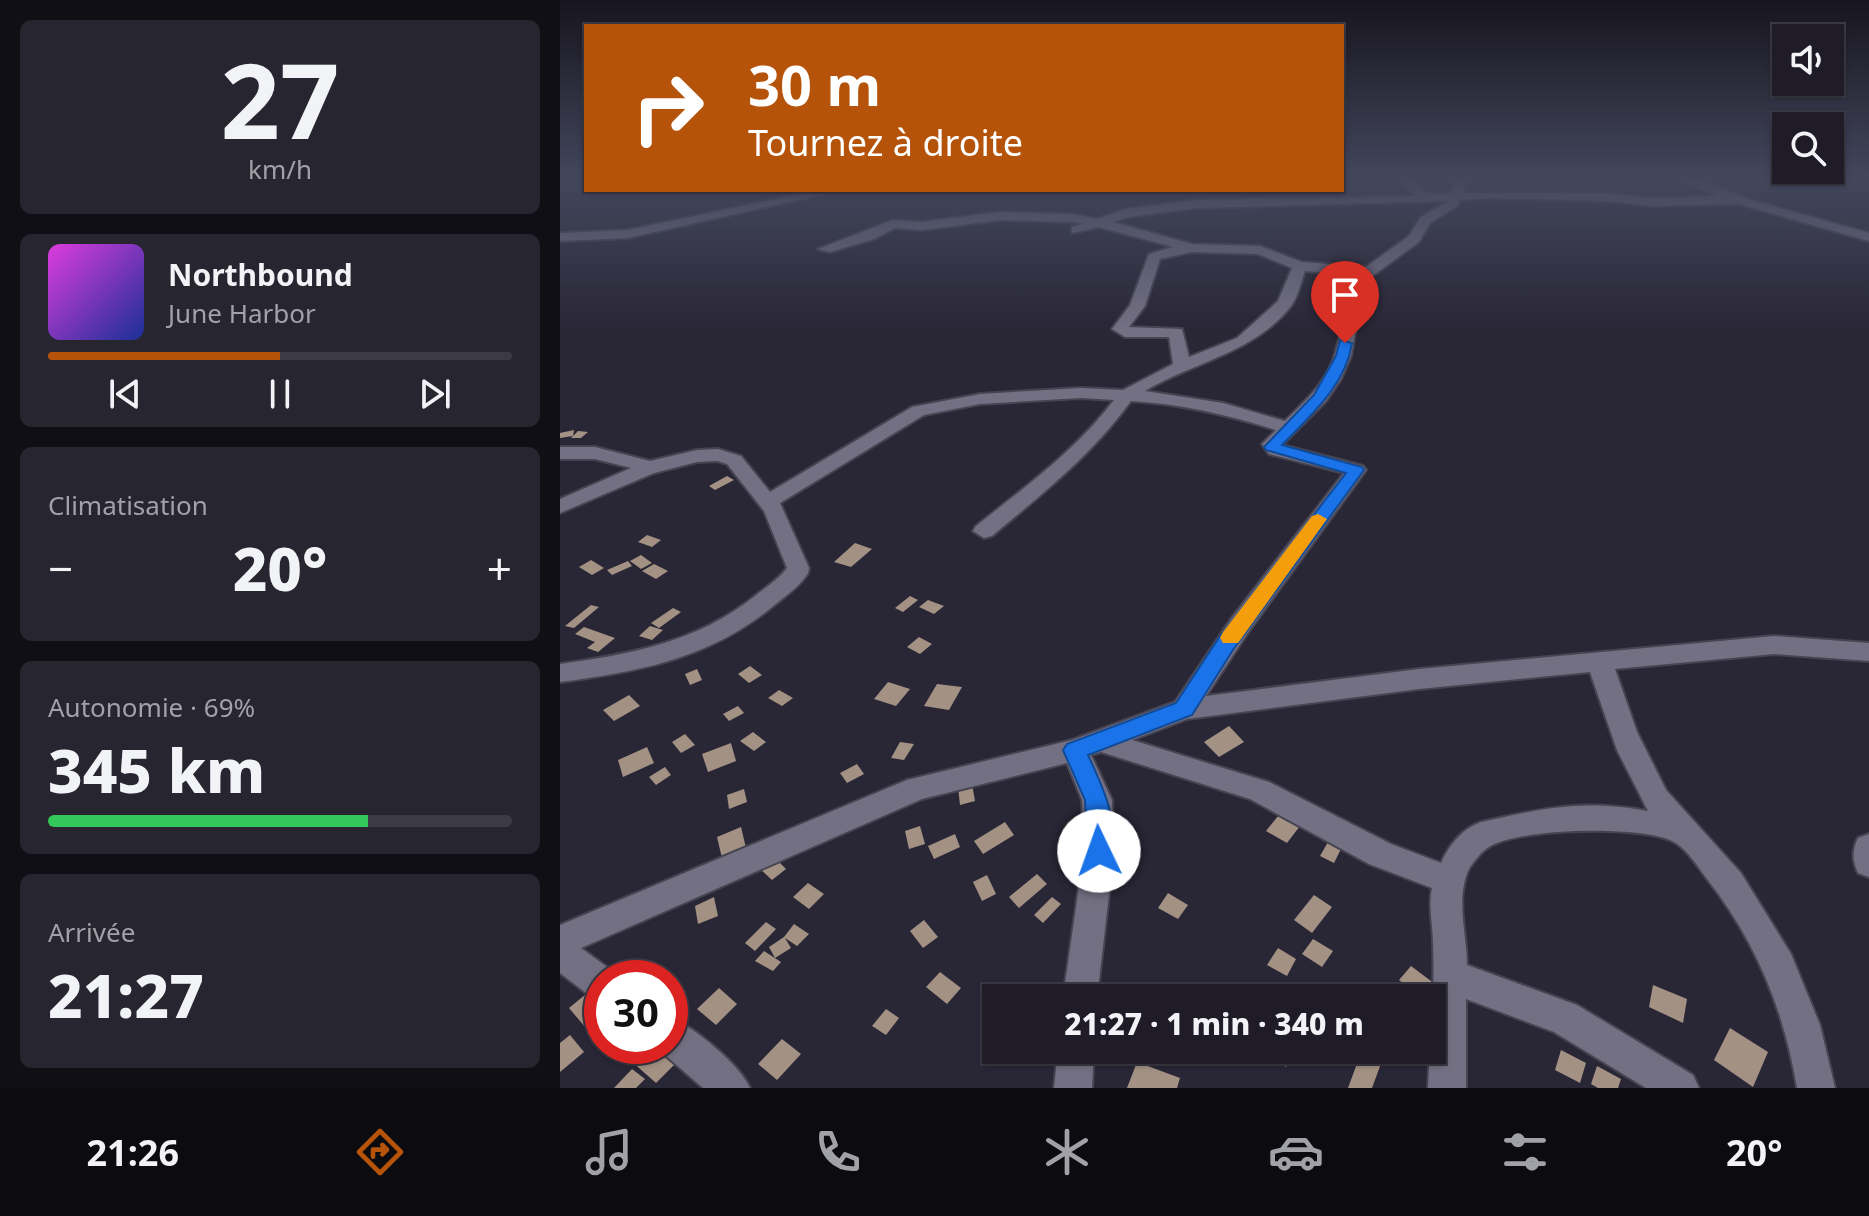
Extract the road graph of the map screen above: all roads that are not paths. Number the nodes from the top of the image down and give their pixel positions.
1 (652, 229) edge
2 (883, 229) edge
3 (1081, 229) edge
4 (1129, 229) edge
5 (1420, 229) edge
6 (1840, 229) edge
7 (1077, 230) dead end
8 (560, 237) edge
9 (1869, 237) edge
10 (1191, 248) junction
11 (825, 249) dead end
12 (1300, 266) junction
13 (1369, 272) junction
14 (1182, 367) junction
15 (1127, 395) junction
16 (1289, 428) junction
17 (560, 453) edge
18 (650, 468) junction
19 (767, 502) junction
20 (560, 507) edge
21 (984, 531) dead end
22 (1869, 652) edge
23 (1600, 663) junction
24 (560, 673) edge
25 (1184, 709) junction
26 (1088, 745) junction
27 (1679, 830) junction
28 (1869, 847) edge
29 (1869, 863) edge
30 (1449, 880) junction
31 (560, 941) edge
32 (560, 953) edge
33 (584, 971) edge
34 (1450, 976) junction
35 (1082, 984) edge
36 (688, 1051) edge
37 (1075, 1064) edge
38 (731, 1088) edge
39 (1073, 1088) edge
40 (1447, 1088) edge
41 (1680, 1088) edge
42 (1816, 1088) edge

1 - 8 street
2 - 11 street
3 - 7 street
4 - 10 street
5 - 13 street
6 - 9 street
10 - 12 street
10 - 14 street
12 - 13 street
12 - 14 street
13 - 16 street
14 - 15 street
15 - 16 street
15 - 19 street
15 - 21 street
16 - 25 street
17 - 18 street
18 - 19 street
18 - 20 street
19 - 24 street
22 - 23 street
23 - 25 street
23 - 27 street
25 - 26 street
26 - 30 street
26 - 31 street
26 - 35 street
27 - 30 street
27 - 42 street
28 - 29 street
30 - 34 street
32 - 33 street
34 - 40 street
34 - 41 street
36 - 38 street
37 - 39 street

